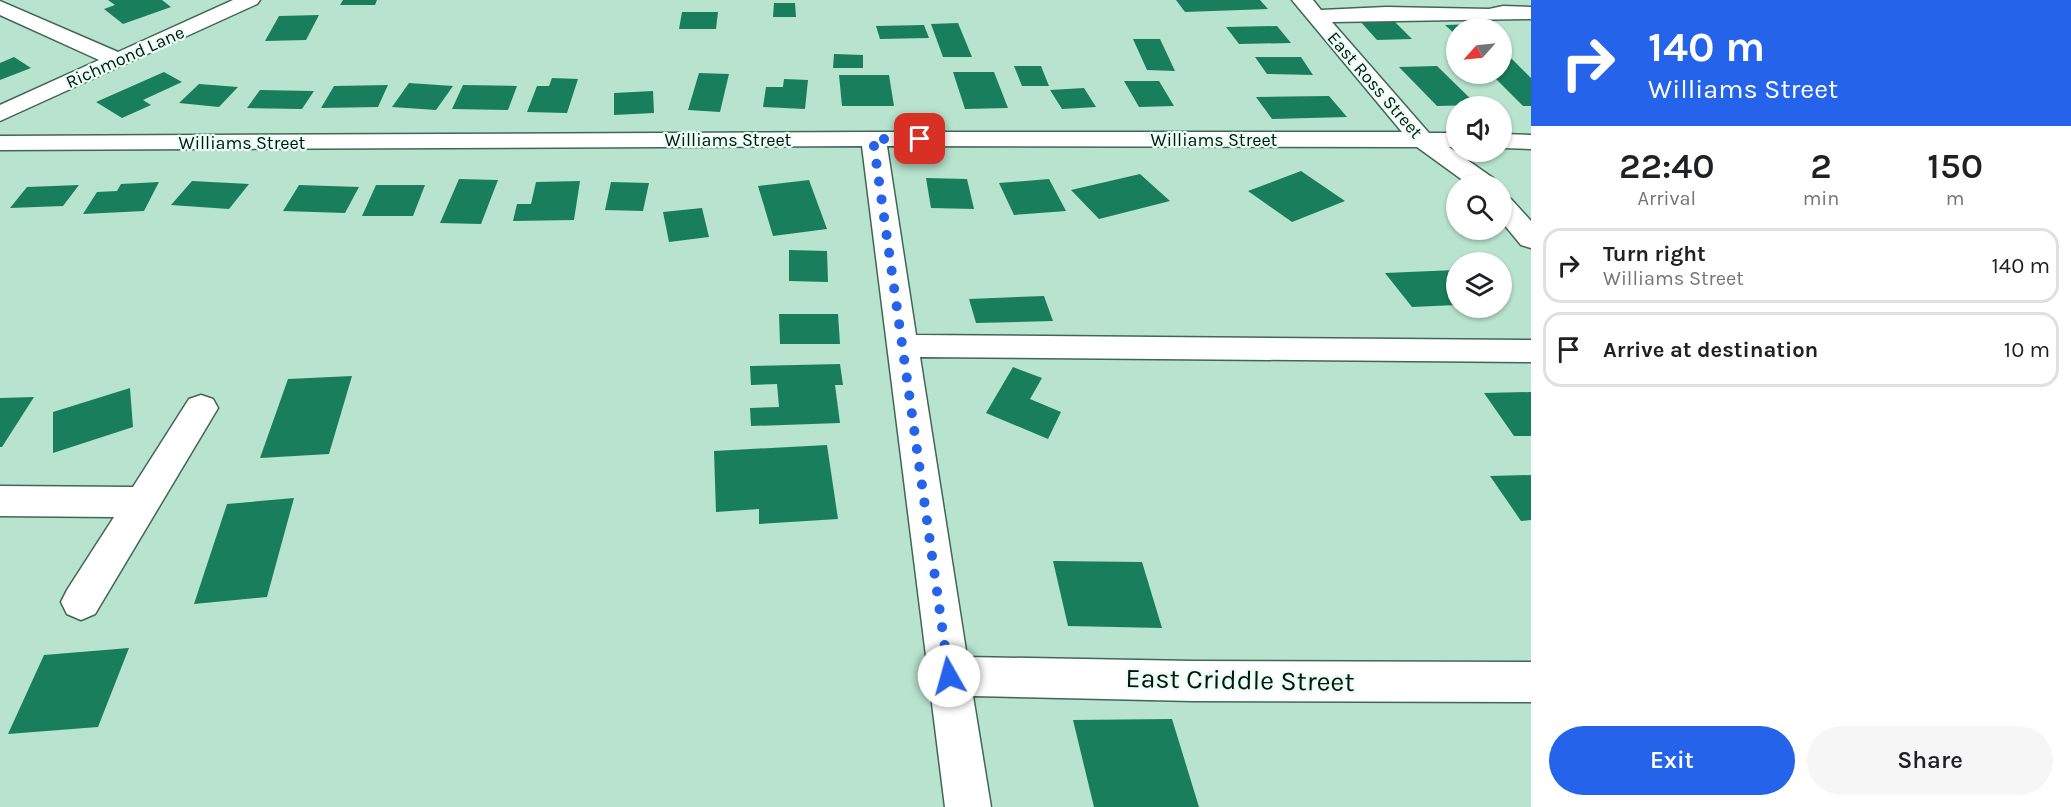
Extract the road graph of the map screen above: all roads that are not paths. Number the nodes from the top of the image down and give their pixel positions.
1 (250, 0) edge
2 (0, 7) edge
3 (1309, 8) edge
4 (1531, 13) edge
5 (120, 59) junction
6 (0, 114) edge
7 (873, 139) junction
8 (1421, 140) junction
9 (1446, 140) edge
10 (1512, 141) edge
11 (1531, 142) edge
12 (0, 143) edge
13 (1470, 174) edge
14 (1512, 217) edge
15 (1531, 239) edge
16 (902, 346) junction
17 (1531, 351) edge
18 (201, 408) dead end
19 (0, 501) edge
20 (143, 502) junction
21 (81, 602) dead end
22 (949, 676) junction
23 (1531, 682) edge
24 (968, 807) edge

1 - 5 street, Richmond Lane
2 - 5 street
3 - 4 street
3 - 8 street, East Ross Street
5 - 6 street, Richmond Lane
7 - 8 street, Williams Street
7 - 12 street, Williams Street
7 - 16 street
8 - 9 street, Williams Street
8 - 13 street, East Ross Street
10 - 11 street
14 - 15 street
16 - 17 street
16 - 22 street
18 - 20 street
19 - 20 street
20 - 21 street
22 - 23 street, East Criddle Street
22 - 24 street

